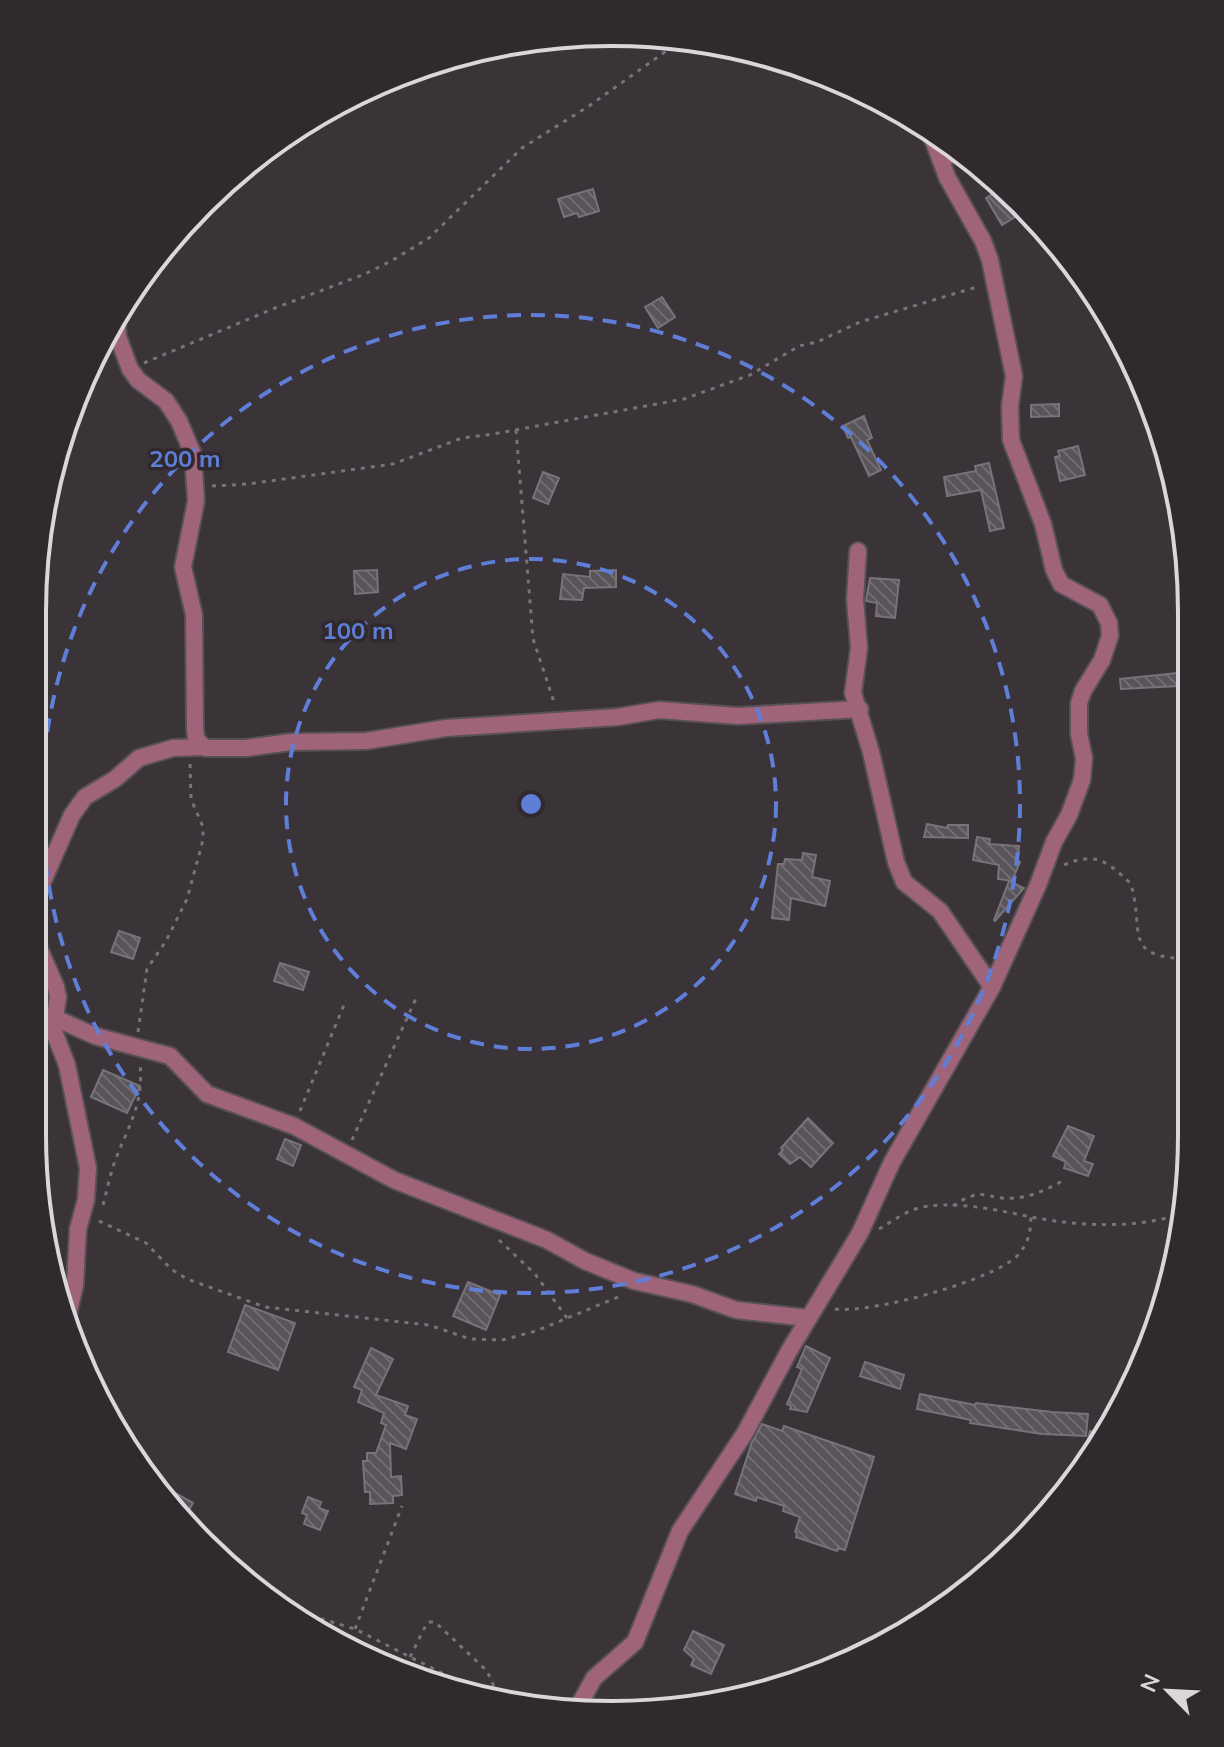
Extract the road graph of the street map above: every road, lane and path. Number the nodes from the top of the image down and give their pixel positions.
1 (669, 49) edge
2 (937, 148) edge
3 (948, 156) edge
4 (941, 160) junction
5 (994, 281) junction
6 (118, 336) edge
7 (130, 369) junction
8 (516, 430) junction
9 (196, 487) junction
10 (858, 551) dead end
11 (860, 709) junction
12 (560, 719) junction
13 (198, 748) junction
14 (46, 874) edge
15 (1038, 885) junction
16 (1178, 959) edge
17 (46, 964) edge
18 (992, 987) junction
19 (417, 996) dead end
20 (346, 1000) dead end
21 (55, 1018) junction
22 (137, 1047) junction
23 (294, 1126) junction
24 (345, 1155) junction
25 (1064, 1180) dead end
26 (953, 1206) junction
27 (102, 1207) dead end
28 (1031, 1216) junction
29 (1167, 1218) dead end
30 (99, 1221) dead end
31 (489, 1232) dead end
32 (855, 1242) junction
33 (650, 1285) junction
34 (71, 1301) edge
35 (811, 1312) junction
36 (567, 1318) junction
37 (402, 1506) dead end
38 (317, 1617) edge
39 (355, 1629) junction
40 (410, 1657) junction
41 (449, 1677) edge
42 (496, 1689) edge
43 (582, 1700) edge

1 - 7 path
2 - 4 street
3 - 4 street
4 - 5 street
5 - 8 path
5 - 15 street
6 - 7 street
7 - 9 street
8 - 9 path
8 - 12 path
9 - 13 street
10 - 11 street
11 - 12 street
11 - 18 street
12 - 13 street
13 - 14 street
13 - 22 path
15 - 16 path
15 - 18 street
17 - 21 street
18 - 32 street
19 - 24 path
20 - 23 path
21 - 22 street
21 - 34 street
22 - 23 street
22 - 27 path
23 - 24 street
24 - 33 street
25 - 26 path
26 - 28 path
26 - 32 path
28 - 29 path
28 - 35 path
30 - 36 path
31 - 36 path
32 - 35 street
33 - 35 street
33 - 36 path
35 - 43 street
37 - 39 path
38 - 39 path
39 - 40 path
40 - 41 path
40 - 42 path

